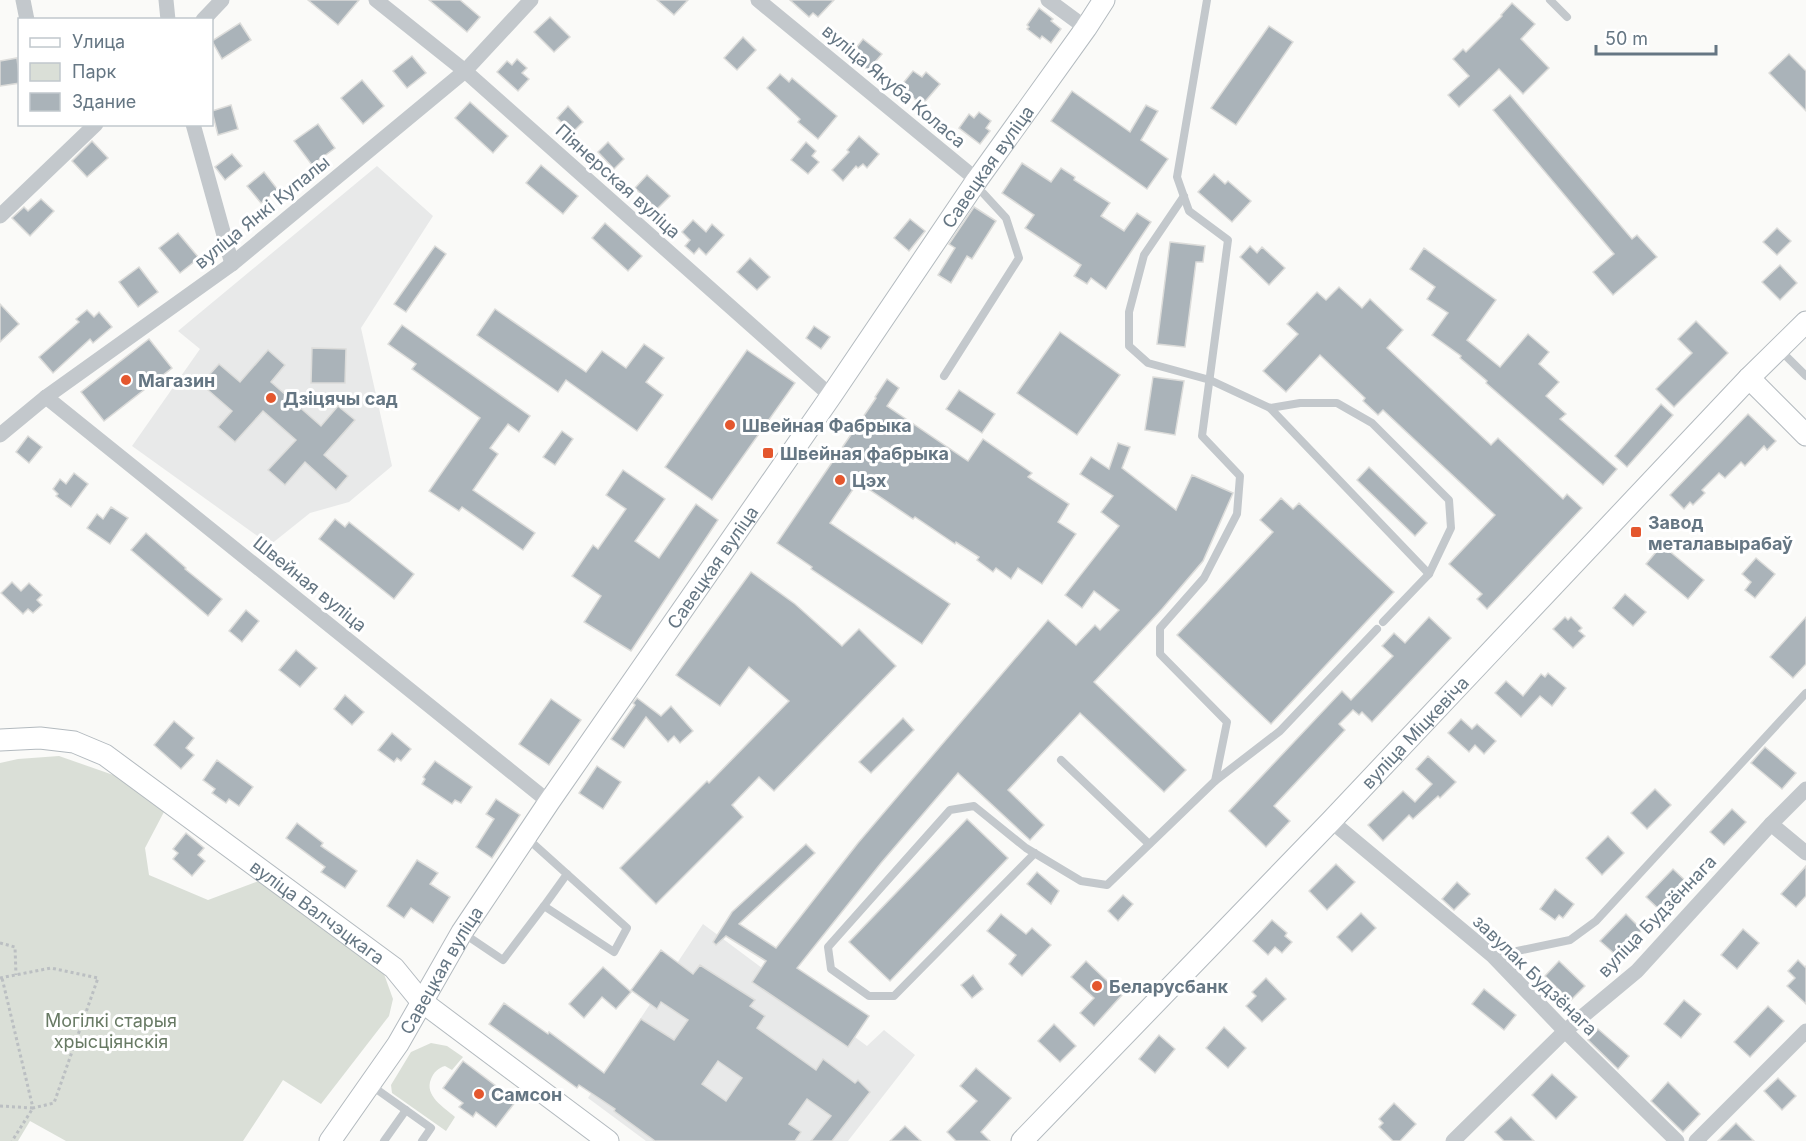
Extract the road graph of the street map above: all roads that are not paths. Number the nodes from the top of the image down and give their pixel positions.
1 (23, 0) edge
2 (166, 0) edge
3 (222, 0) edge
4 (376, 0) edge
5 (531, 0) edge
6 (758, 0) edge
7 (1048, 0) edge
8 (1104, 0) edge
9 (1207, 0) edge
10 (1550, 0) edge
11 (1567, 17) dead end
12 (27, 18) edge
13 (168, 18) edge
14 (205, 18) edge
15 (1086, 28) junction
16 (465, 71) junction
17 (94, 126) edge
18 (194, 126) edge
19 (975, 183) junction
20 (1184, 196) junction
21 (0, 216) edge
22 (232, 264) junction
23 (1806, 322) edge
24 (1779, 349) junction
25 (944, 376) dead end
26 (1806, 376) edge
27 (1749, 378) junction
28 (1210, 380) junction
29 (831, 396) junction
30 (46, 397) junction
31 (1270, 408) junction
32 (0, 435) edge
33 (1806, 435) edge
34 (1429, 574) junction
35 (1806, 693) edge
36 (0, 740) edge
37 (1061, 760) dead end
38 (1215, 781) junction
39 (1806, 789) edge
40 (549, 802) junction
41 (1331, 821) junction
42 (1771, 824) junction
43 (526, 837) junction
44 (1149, 844) junction
45 (1035, 853) junction
46 (1806, 853) edge
47 (567, 874) junction
48 (544, 906) junction
49 (462, 932) junction
50 (1493, 956) junction
51 (421, 1001) junction
52 (1565, 1031) junction
53 (1806, 1031) edge
54 (370, 1084) junction
55 (406, 1110) junction
56 (330, 1141) edge
57 (384, 1141) edge
58 (422, 1141) edge
59 (608, 1141) edge
60 (1022, 1141) edge
61 (1453, 1141) edge
62 (1677, 1141) edge
63 (1696, 1141) edge

1 - 12 street
2 - 13 street
3 - 14 street
4 - 16 street, Піянерская вуліца
5 - 16 street, вуліца Янкі Купалы
6 - 19 street, вуліца Якуба Коласа
7 - 15 street
8 - 15 street, Савецкая вуліца
9 - 20 lane
10 - 11 lane
15 - 19 street, Савецкая вуліца
16 - 22 street, вуліца Янкі Купалы
16 - 29 street, Піянерская вуліца
17 - 21 street
18 - 22 street
19 - 25 lane
19 - 29 street, Савецкая вуліца
20 - 28 lane
20 - 28 lane
22 - 30 street, вуліца Янкі Купалы
23 - 24 street, вуліца Міцкевіча
24 - 26 lane
24 - 27 street, вуліца Міцкевіча
27 - 33 street
27 - 41 street, вуліца Міцкевіча
28 - 31 lane
28 - 38 lane
29 - 40 street, Савецкая вуліца
30 - 32 street, вуліца Янкі Купалы
30 - 40 street, Швейная вуліца
31 - 34 lane
31 - 34 lane
34 - 38 lane
35 - 50 lane
36 - 51 street, вуліца Валчэцкага
37 - 44 lane
38 - 44 lane
39 - 42 street, вуліца Будзённага
40 - 43 street, Савецкая вуліца
41 - 50 street, завулак Будзёнага
41 - 60 street, вуліца Міцкевіча
42 - 46 street
42 - 52 street, вуліца Будзённага
43 - 47 lane
43 - 49 street, Савецкая вуліца
44 - 45 lane
45 - 45 lane
47 - 48 lane
47 - 48 lane
48 - 49 lane
49 - 51 street, Савецкая вуліца
50 - 52 street, завулак Будзёнага
51 - 54 street, Савецкая вуліца
51 - 59 street, вуліца Валчэцкага
52 - 61 street, вуліца Будзённага
52 - 62 street, завулак Будзёнага
53 - 63 street
54 - 55 lane
54 - 56 street, Савецкая вуліца
55 - 57 lane
55 - 58 lane

